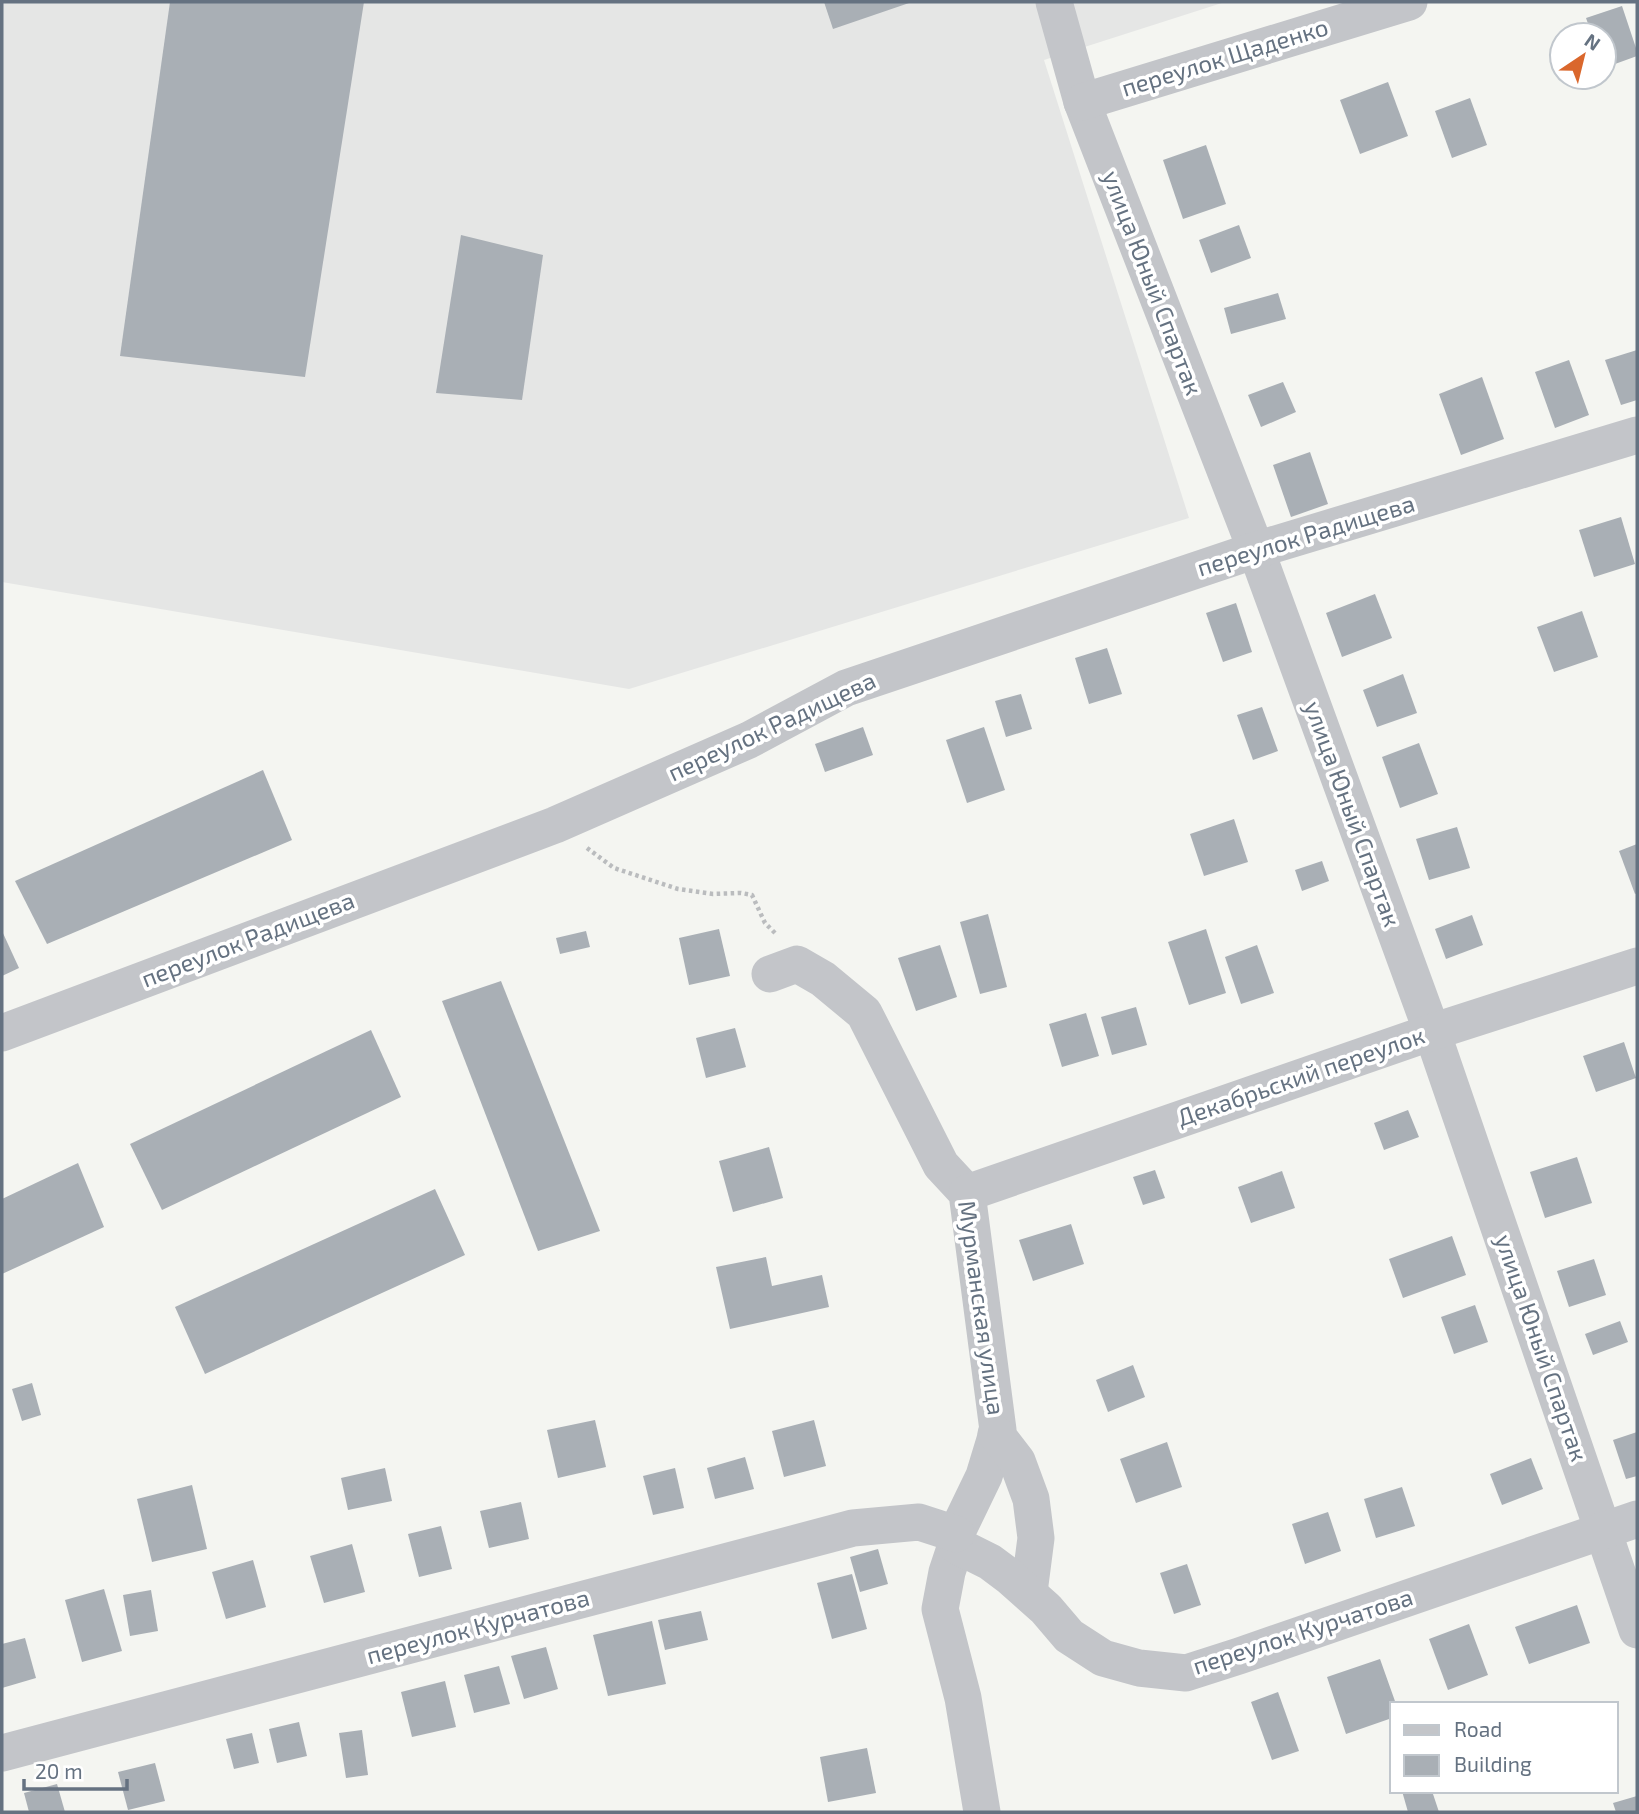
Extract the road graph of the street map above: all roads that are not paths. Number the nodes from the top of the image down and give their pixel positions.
1 (1054, 2) edge
2 (1409, 2) edge
3 (1082, 102) junction
4 (1637, 435) edge
5 (1256, 550) junction
6 (777, 958) road end
7 (1637, 966) edge
8 (1432, 1032) junction
9 (2, 1033) edge
10 (967, 1193) junction
11 (996, 1434) junction
12 (1637, 1519) edge
13 (1603, 1530) junction
14 (956, 1539) junction
15 (1029, 1592) junction
16 (1637, 1630) edge
17 (2, 1753) edge
18 (982, 1812) edge

1 - 3 street, улица Юный Спартак
2 - 3 street, переулок Щаденко
3 - 5 street, улица Юный Спартак
4 - 5 street, переулок Радищева
5 - 8 street, улица Юный Спартак
5 - 9 street, переулок Радищева
6 - 10 street, Мурманская улица
7 - 8 street, Декабрьский переулок
8 - 10 street, Декабрьский переулок
8 - 13 street, улица Юный Спартак
10 - 11 street, Мурманская улица
11 - 14 street, Мурманская улица
11 - 15 street
12 - 13 street, переулок Курчатова
13 - 15 street, переулок Курчатова
13 - 16 street, улица Юный Спартак
14 - 15 street, переулок Курчатова
14 - 17 street, переулок Курчатова
14 - 18 street, Мурманская улица

